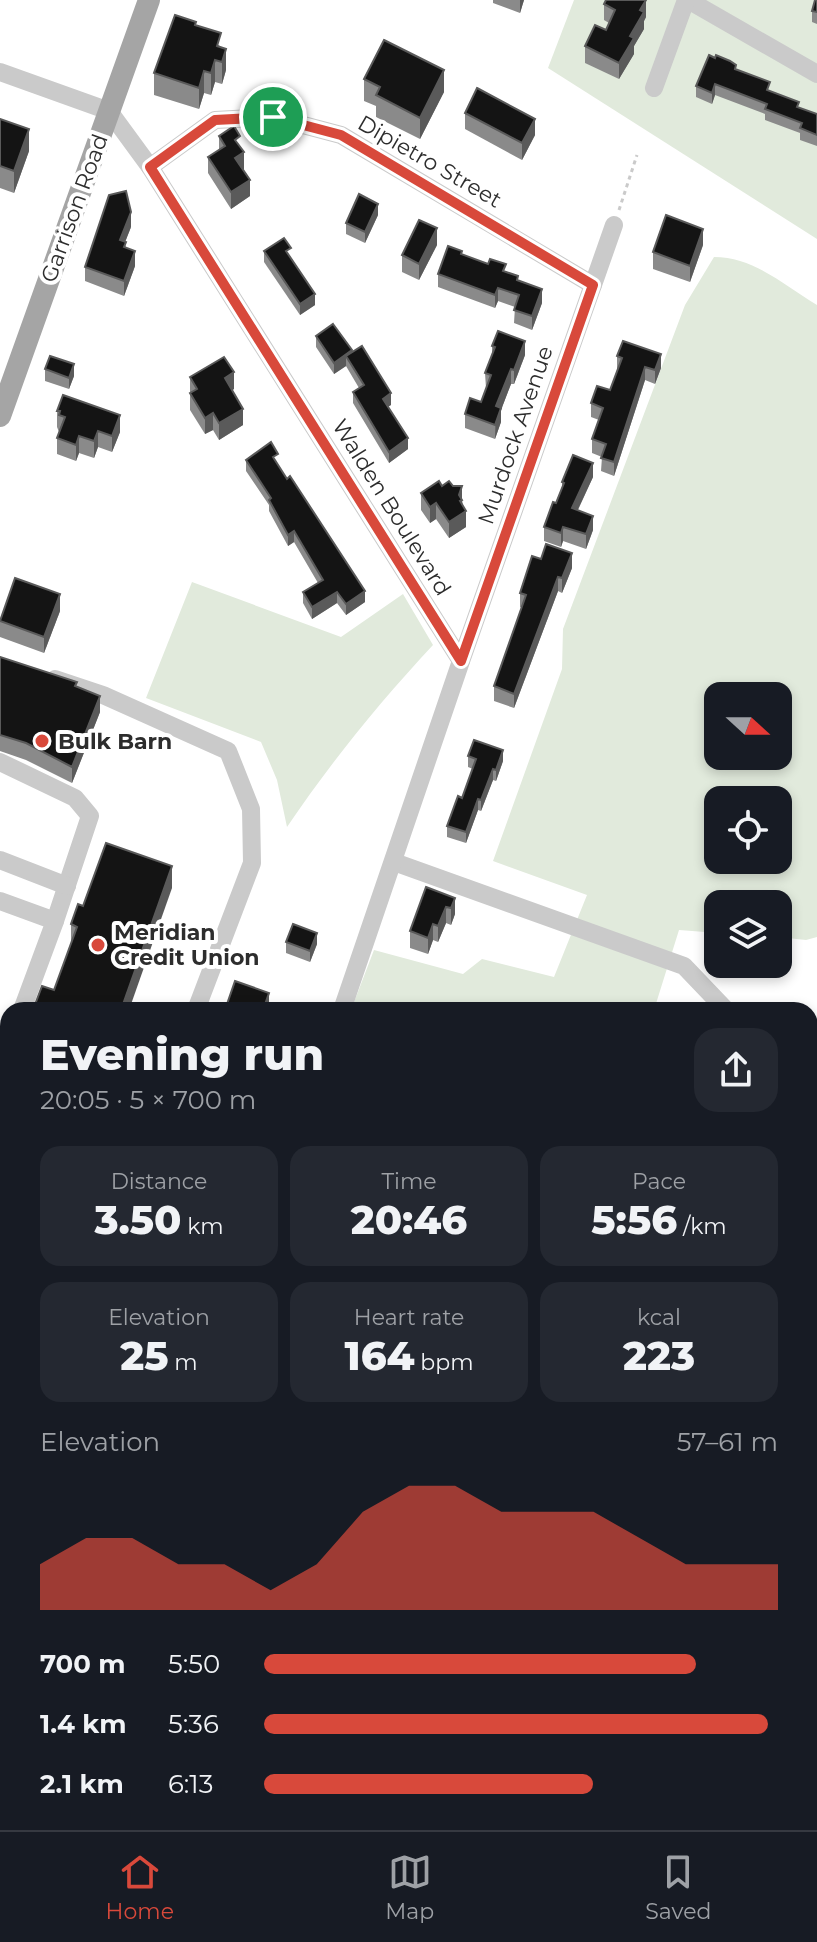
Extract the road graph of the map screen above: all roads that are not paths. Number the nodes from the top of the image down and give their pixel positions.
1 (149, 0) edge
2 (687, 0) edge
3 (0, 72) edge
4 (817, 74) edge
5 (654, 88) dead end
6 (109, 111) junction
7 (150, 167) junction
8 (614, 225) road end
9 (593, 285) junction
10 (0, 416) edge
11 (461, 661) junction
12 (44, 675) edge
13 (0, 762) edge
14 (0, 860) edge
15 (394, 862) junction
16 (67, 886) junction
17 (0, 901) edge
18 (55, 921) junction
19 (25, 1002) edge
20 (199, 1002) edge
21 (345, 1002) edge
22 (718, 1002) edge

1 - 6 main road, Garrison Road
2 - 4 street
2 - 5 street
3 - 6 street
6 - 7 street, Walden Boulevard
6 - 10 main road, Garrison Road
7 - 9 street, Dipietro Street
7 - 11 street, Walden Boulevard
8 - 9 street, Murdock Avenue
9 - 11 street, Murdock Avenue
11 - 15 street
12 - 20 street
13 - 16 street
14 - 16 street
15 - 21 street
15 - 22 street
16 - 18 street
17 - 18 street
18 - 19 street

